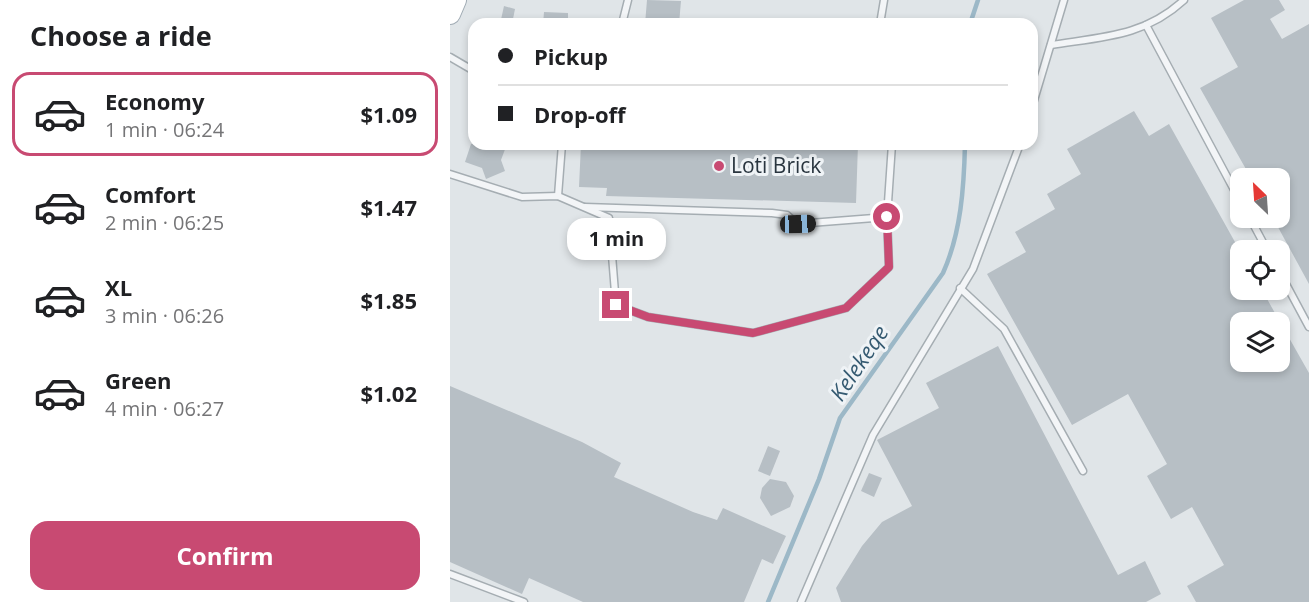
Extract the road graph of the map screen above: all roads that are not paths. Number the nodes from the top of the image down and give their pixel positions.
1 (456, 0) edge
2 (628, 0) edge
3 (884, 0) edge
4 (1064, 0) edge
5 (1184, 0) edge
6 (450, 14) edge
7 (624, 18) edge
8 (881, 18) edge
9 (1146, 25) junction
10 (1051, 45) junction
11 (450, 57) edge
12 (468, 68) edge
13 (1038, 87) edge
14 (562, 150) edge
15 (892, 150) edge
16 (1018, 150) edge
17 (450, 174) edge
18 (1230, 182) edge
19 (558, 196) junction
20 (583, 207) junction
21 (887, 217) junction
22 (960, 288) junction
23 (1290, 292) edge
24 (1309, 327) edge
25 (1083, 471) dead end
26 (450, 574) edge
27 (524, 602) edge
28 (801, 602) edge

1 - 6 main road
2 - 7 lane
3 - 8 lane
4 - 10 lane
5 - 9 lane
9 - 10 lane
9 - 18 lane
10 - 13 lane
11 - 12 lane
14 - 19 lane
15 - 21 lane
16 - 22 lane
17 - 19 lane
19 - 20 lane
20 - 21 lane
20 - 21 lane
22 - 25 lane
22 - 28 lane
23 - 24 lane
26 - 27 lane

